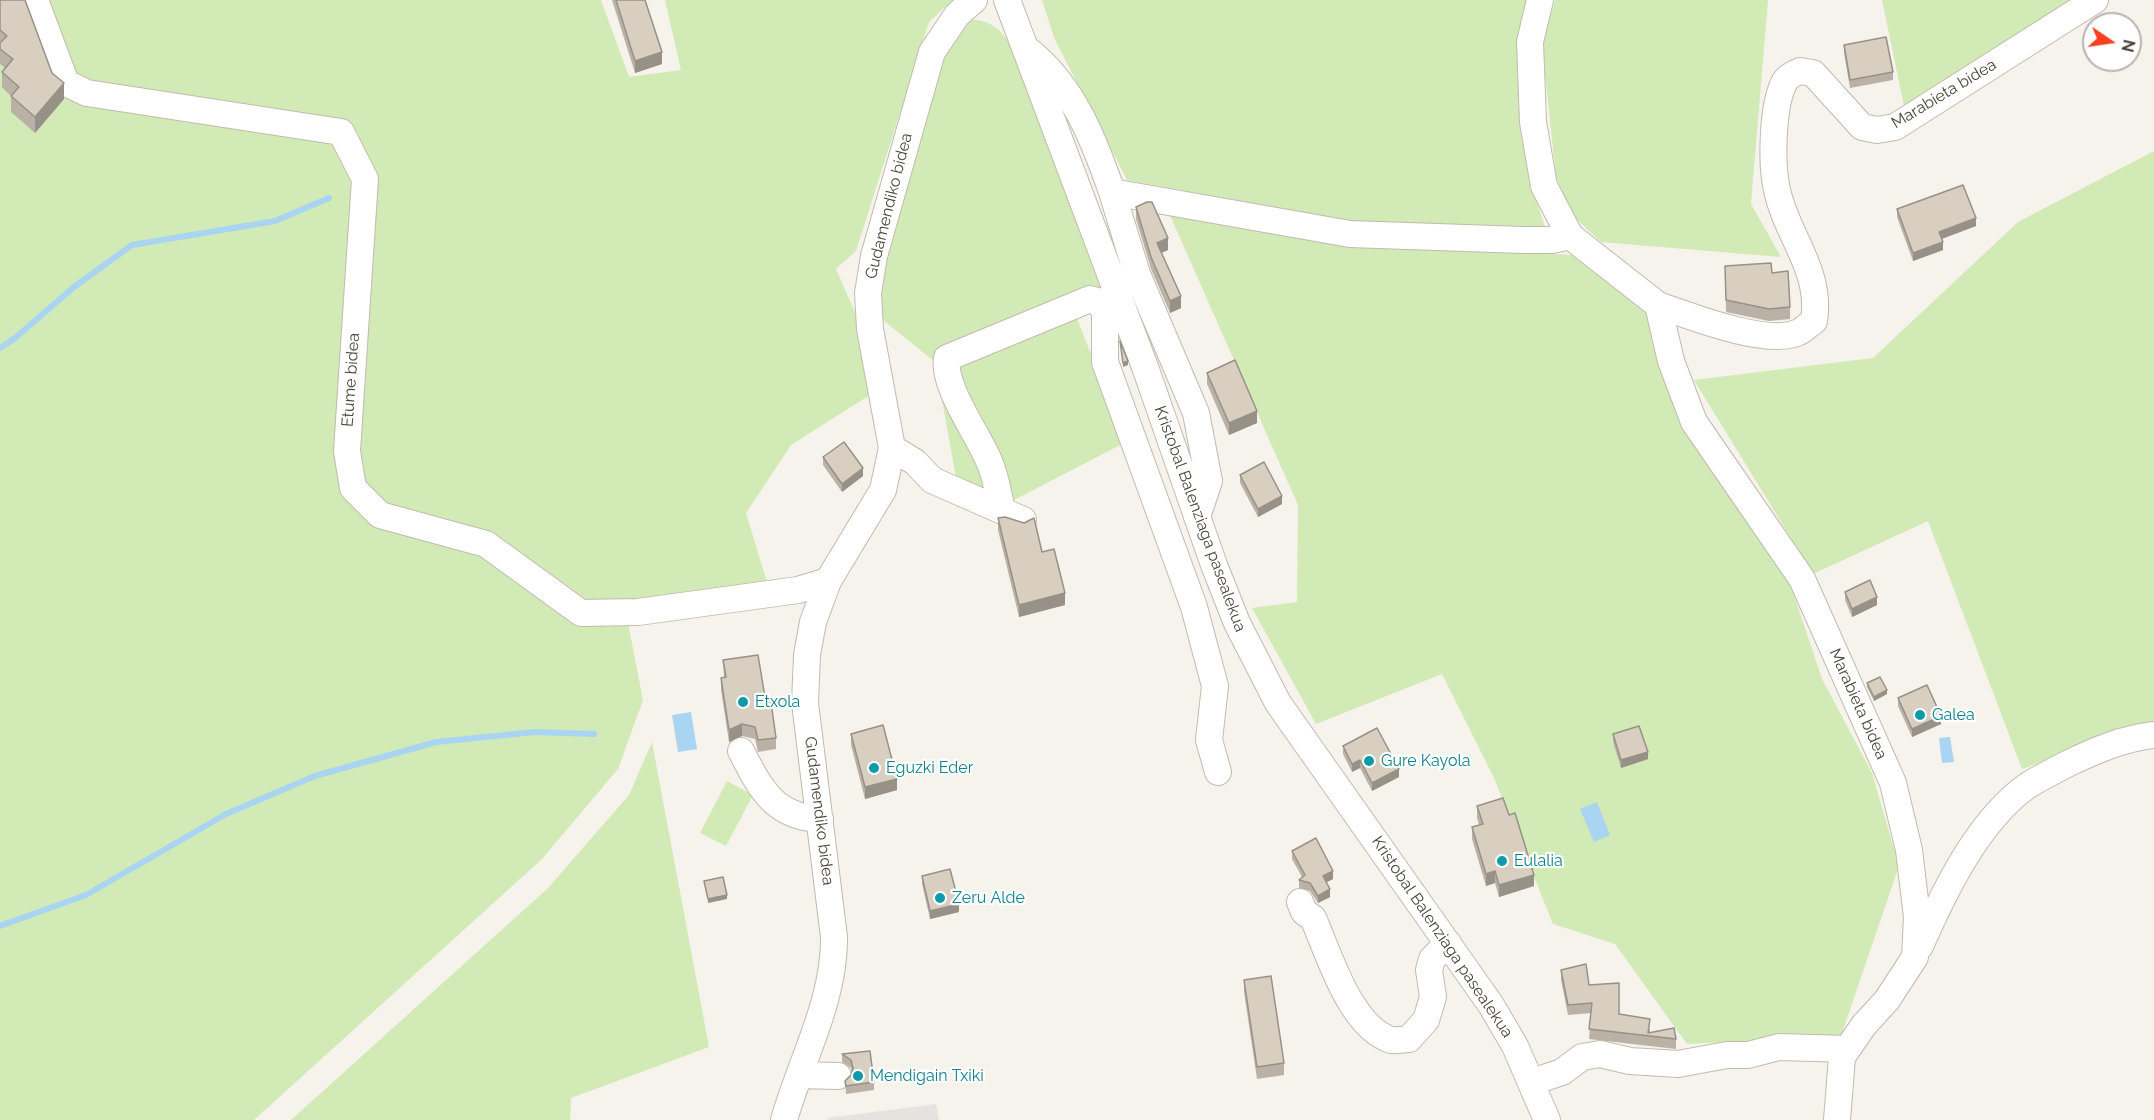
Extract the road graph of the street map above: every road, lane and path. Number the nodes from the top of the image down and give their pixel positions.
1 (35, 0) edge
2 (974, 0) edge
3 (1007, 0) edge
4 (1540, 0) edge
5 (2095, 0) edge
6 (1026, 49) junction
7 (1112, 192) junction
8 (1570, 236) junction
9 (1658, 305) junction
10 (892, 448) junction
11 (1197, 517) junction
12 (828, 581) junction
13 (2154, 735) edge
14 (741, 751) dead end
15 (1218, 772) dead end
16 (820, 819) junction
17 (1300, 902) dead end
18 (1448, 944) junction
19 (1916, 957) junction
20 (1847, 1049) junction
21 (799, 1075) junction
22 (838, 1076) dead end
23 (1532, 1082) junction
24 (784, 1120) edge
25 (1547, 1120) edge
26 (1837, 1120) edge

1 - 12 street, Etume bidea
2 - 10 street, Gudamendiko bidea
3 - 6 street, Kristobal Balenziaga pasealekua
4 - 8 street, Marabieta bidea
5 - 9 street, Marabieta bidea
6 - 7 street
6 - 11 street, Kristobal Balenziaga pasealekua
7 - 8 street
7 - 11 street
8 - 9 street, Marabieta bidea
9 - 19 street, Marabieta bidea
10 - 12 street, Gudamendiko bidea
10 - 15 street
11 - 18 street, Kristobal Balenziaga pasealekua
12 - 16 street, Gudamendiko bidea
13 - 19 street
14 - 16 street
16 - 21 street, Gudamendiko bidea
17 - 18 street
18 - 23 street, Kristobal Balenziaga pasealekua
19 - 20 street
20 - 23 street
20 - 26 street
21 - 22 street
21 - 24 street, Gudamendiko bidea
23 - 25 street, Kristobal Balenziaga pasealekua

